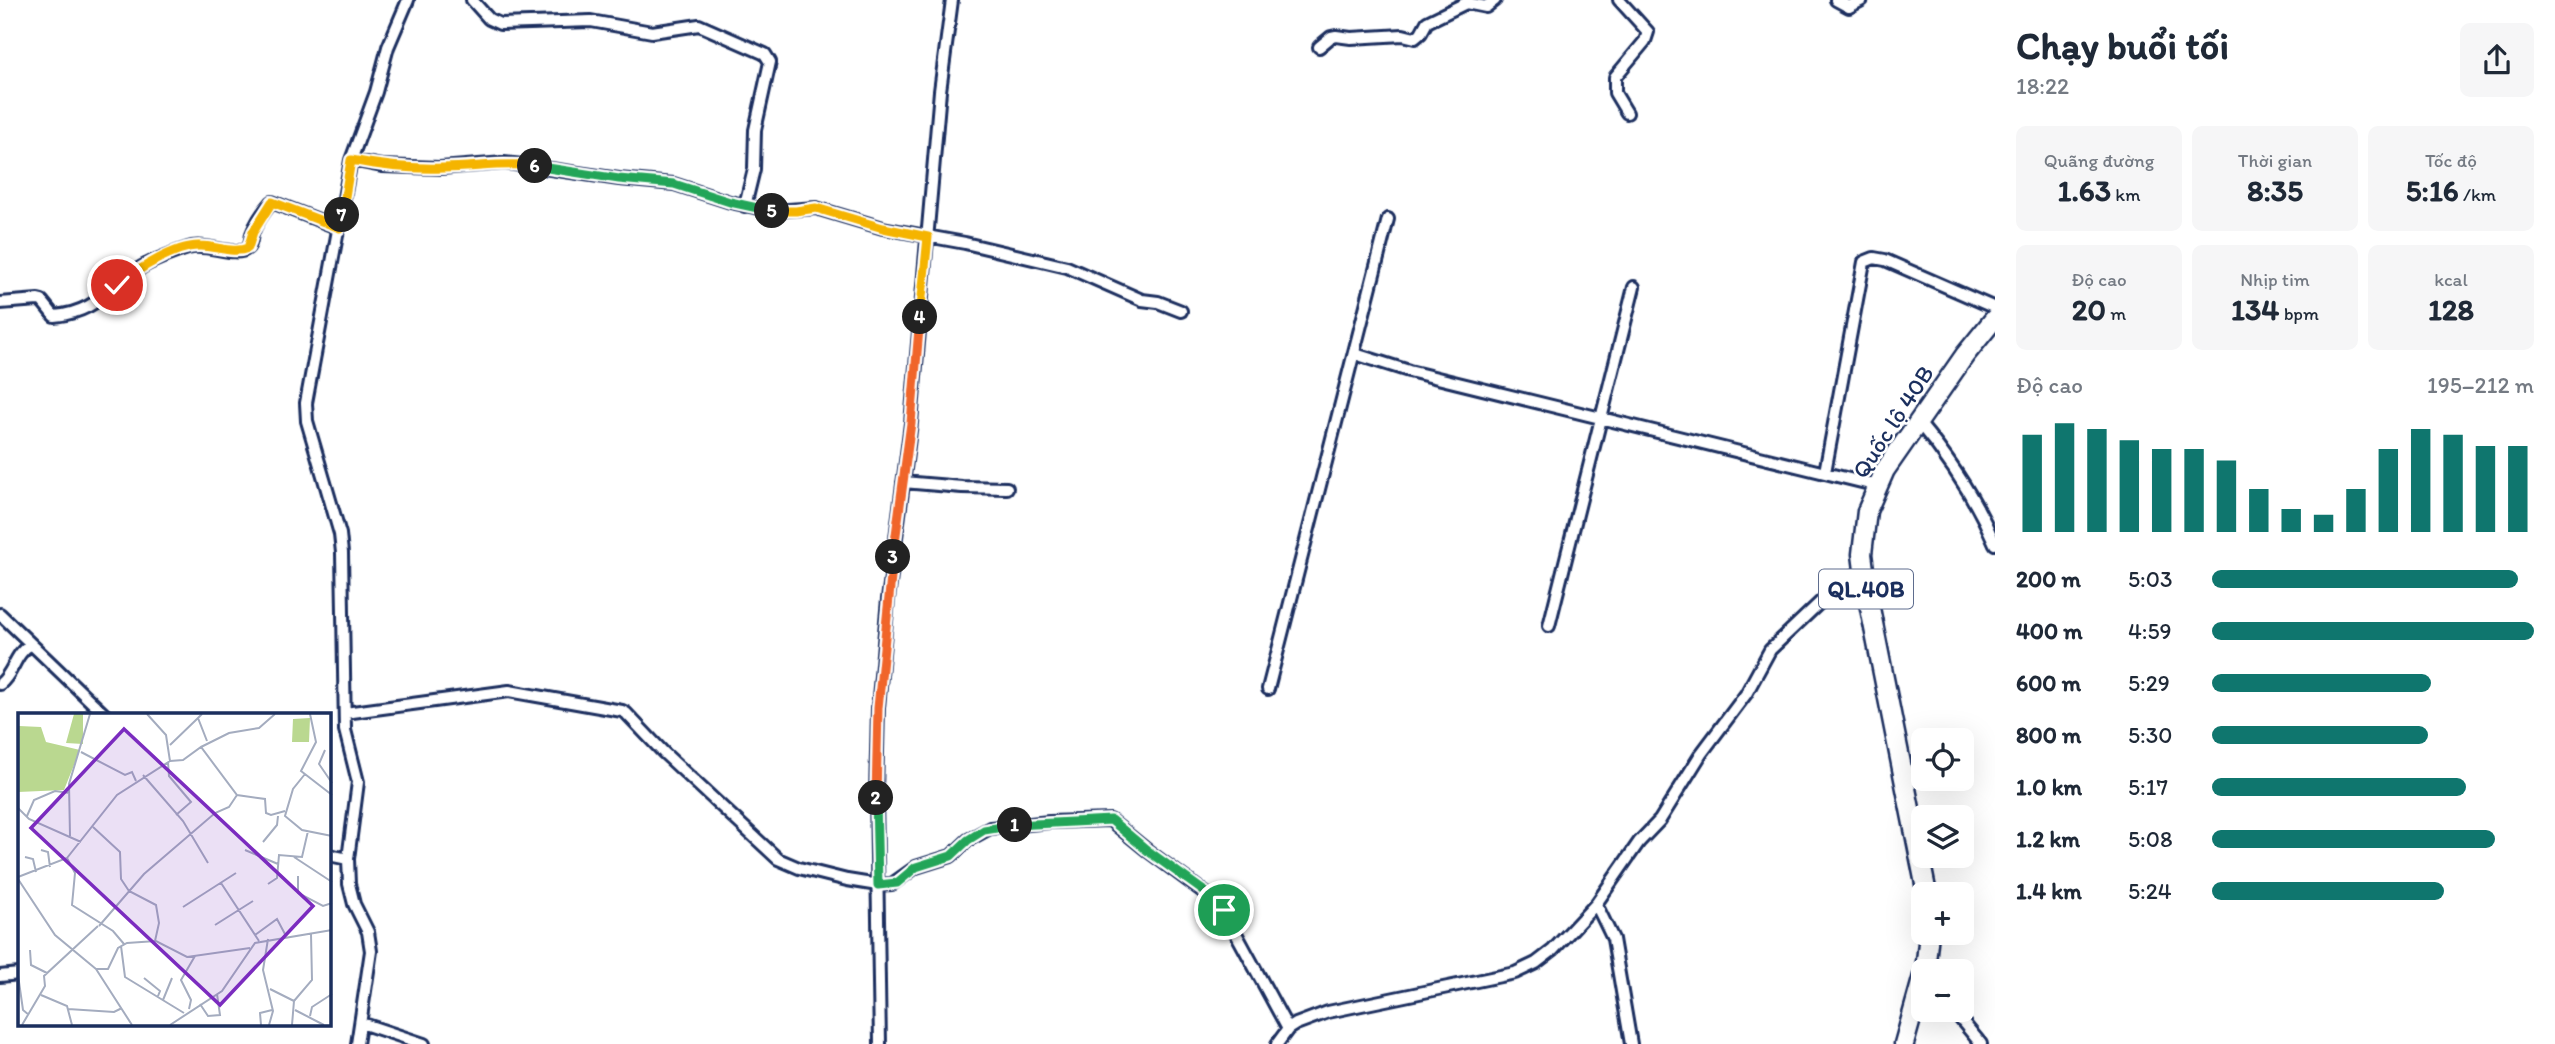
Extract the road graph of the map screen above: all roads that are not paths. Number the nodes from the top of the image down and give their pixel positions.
1 (408, 0) edge
2 (472, 0) edge
3 (952, 0) edge
4 (1495, 0) edge
5 (1619, 0) edge
6 (1836, 0) edge
7 (1862, 0) edge
8 (1319, 47) dead end
9 (1627, 113) dead end
10 (351, 160) junction
11 (745, 206) junction
12 (1388, 219) dead end
13 (340, 228) junction
14 (928, 237) junction
15 (1634, 287) dead end
16 (0, 303) edge
17 (1995, 308) edge
18 (1181, 311) dead end
19 (1995, 318) edge
20 (1355, 354) junction
21 (1601, 418) junction
22 (1919, 423) junction
23 (1825, 472) junction
24 (903, 482) junction
25 (1878, 486) junction
26 (1007, 488) dead end
27 (1995, 544) edge
28 (1864, 569) junction
29 (0, 614) edge
30 (1549, 626) dead end
31 (31, 644) junction
32 (0, 684) edge
33 (1268, 689) dead end
34 (103, 713) edge
35 (345, 713) junction
36 (331, 855) edge
37 (348, 859) junction
38 (1925, 882) edge
39 (878, 885) junction
40 (1596, 904) junction
41 (18, 974) edge
42 (0, 976) edge
43 (1913, 1022) edge
44 (1963, 1022) edge
45 (361, 1023) junction
46 (1289, 1029) junction
47 (357, 1044) edge
48 (424, 1044) edge
49 (880, 1044) edge
50 (1277, 1044) edge
51 (1631, 1044) edge
52 (1904, 1044) edge
53 (1981, 1044) edge

1 - 10 street
2 - 11 street
3 - 14 street
4 - 8 street
5 - 9 street
6 - 7 street
10 - 11 street
10 - 13 street
11 - 14 street
12 - 20 street
13 - 16 street
13 - 35 street
14 - 18 street
14 - 24 street
15 - 21 street
17 - 23 street
19 - 22 highway, Quốc lộ 40B / QL.40B
20 - 21 street
20 - 33 street
21 - 23 street
21 - 30 street
22 - 25 highway, Quốc lộ 40B / QL.40B
22 - 27 street
23 - 25 street
24 - 26 street
24 - 39 street
25 - 28 highway, Quốc lộ 40B / QL.40B
28 - 38 highway, Quốc lộ 40B / QL.40B
28 - 40 street
29 - 31 street
31 - 32 street
31 - 34 street
35 - 37 street
35 - 39 street
36 - 37 street
37 - 45 street
39 - 46 street
39 - 49 street
40 - 46 street
40 - 51 street
41 - 42 street
43 - 52 highway
44 - 53 street
45 - 47 street
45 - 48 street
46 - 50 street

